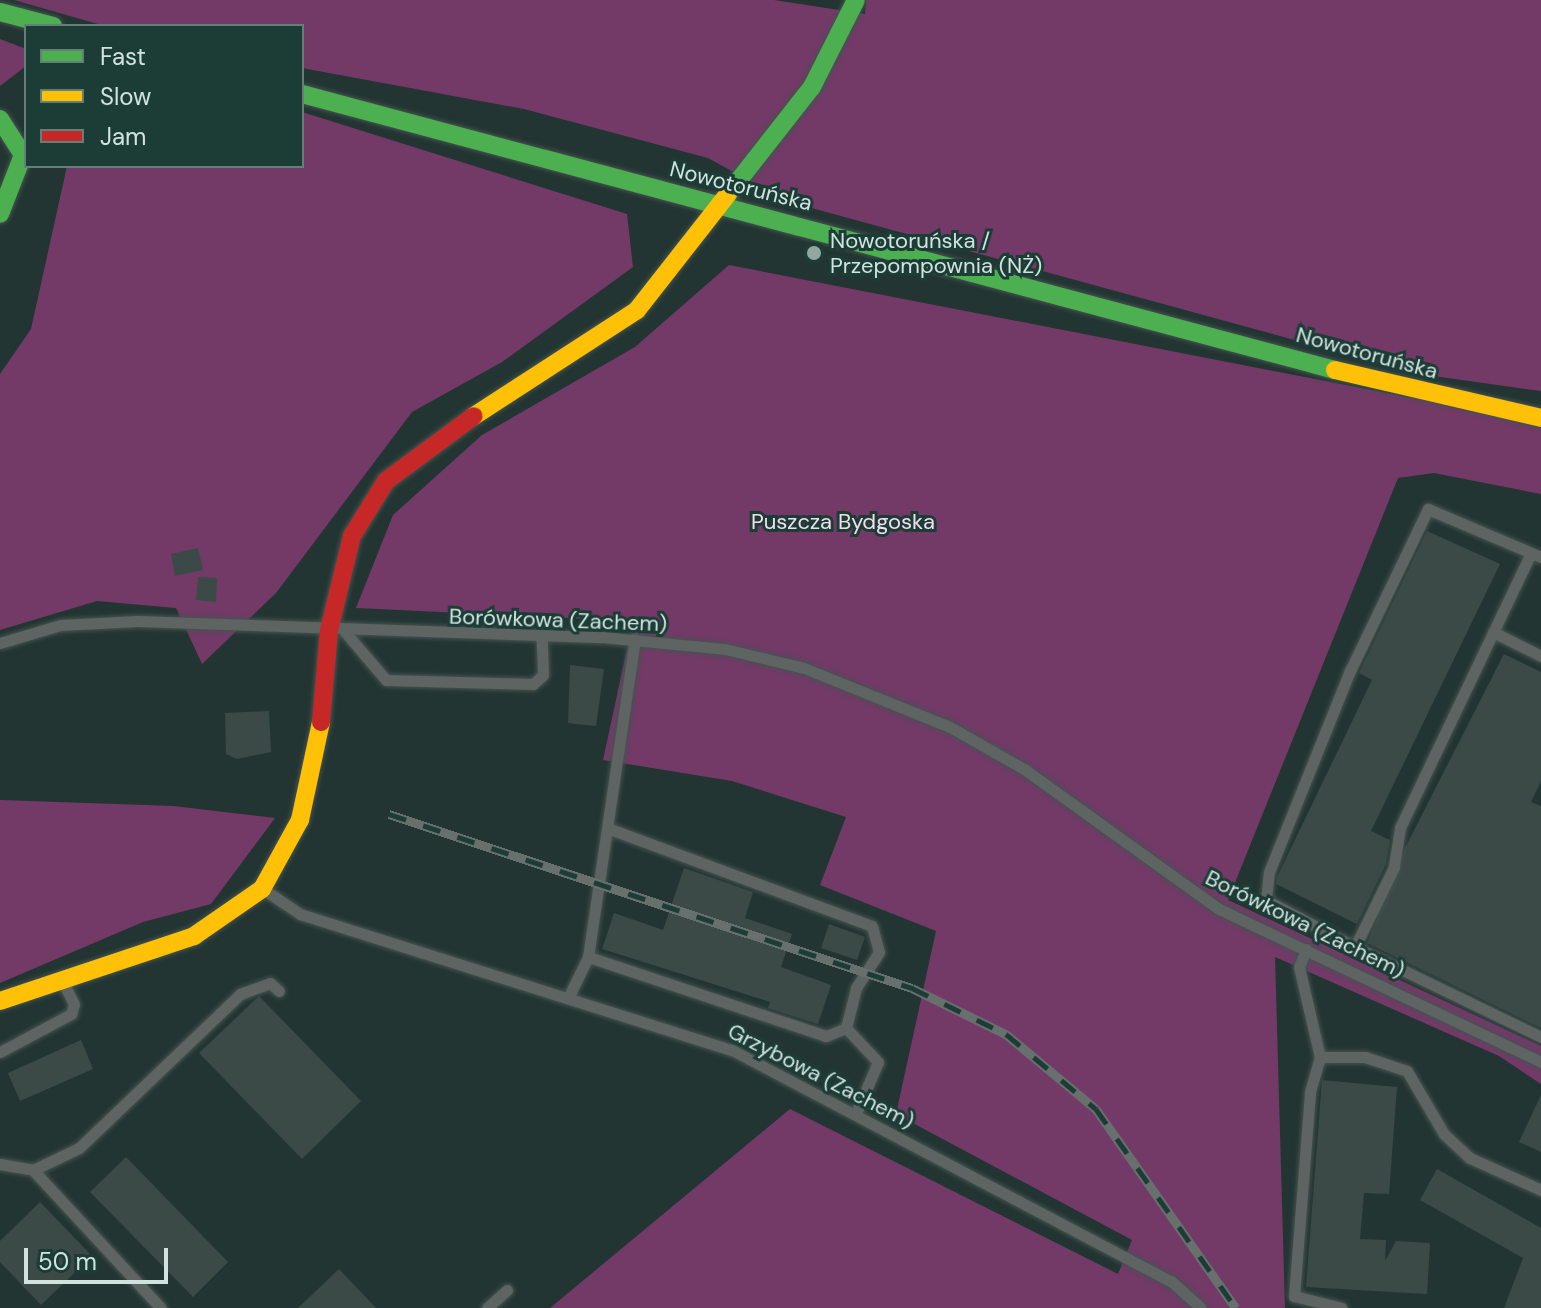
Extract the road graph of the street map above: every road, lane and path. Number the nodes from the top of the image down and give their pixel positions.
1 (856, 0) edge
2 (0, 12) edge
3 (45, 24) edge
4 (304, 95) edge
5 (0, 119) edge
6 (724, 206) junction
7 (0, 214) edge
8 (1541, 418) edge
9 (1535, 556) edge
10 (337, 631) junction
11 (1493, 632) junction
12 (542, 637) junction
13 (635, 639) junction
14 (0, 643) edge
15 (1541, 656) edge
16 (610, 829) junction
17 (262, 889) junction
18 (1355, 947) junction
19 (1306, 949) junction
20 (588, 957) junction
21 (61, 977) junction
22 (279, 991) dead end
23 (569, 996) junction
24 (0, 1001) edge
25 (846, 1028) junction
26 (1541, 1037) edge
27 (0, 1052) edge
28 (1320, 1057) junction
29 (1541, 1062) edge
30 (856, 1113) junction
31 (0, 1164) edge
32 (33, 1170) junction
33 (1541, 1190) edge
34 (507, 1290) dead end
35 (161, 1308) edge
36 (487, 1308) edge
37 (1201, 1308) edge
38 (1342, 1308) edge

1 - 6 street
2 - 3 street
4 - 6 street, Nowotoruńska
5 - 7 street
6 - 8 street, Nowotoruńska
6 - 10 street
9 - 11 lane
9 - 18 lane
10 - 12 lane, Borówkowa (Zachem)
10 - 12 lane
10 - 14 lane, Borówkowa (Zachem)
10 - 17 street
11 - 15 lane
11 - 18 lane
12 - 13 lane, Borówkowa (Zachem)
13 - 16 lane
13 - 19 lane, Borówkowa (Zachem)
16 - 20 lane
16 - 25 lane
17 - 21 street
17 - 23 lane, Grzybowa (Zachem)
18 - 26 lane
19 - 28 lane
19 - 29 lane, Borówkowa (Zachem)
20 - 23 lane
20 - 25 lane
21 - 24 street
21 - 27 lane
22 - 32 lane
23 - 30 lane, Grzybowa (Zachem)
25 - 30 lane
28 - 33 lane
28 - 38 lane
30 - 37 lane, Grzybowa (Zachem)
31 - 32 lane
32 - 35 lane
34 - 36 lane

